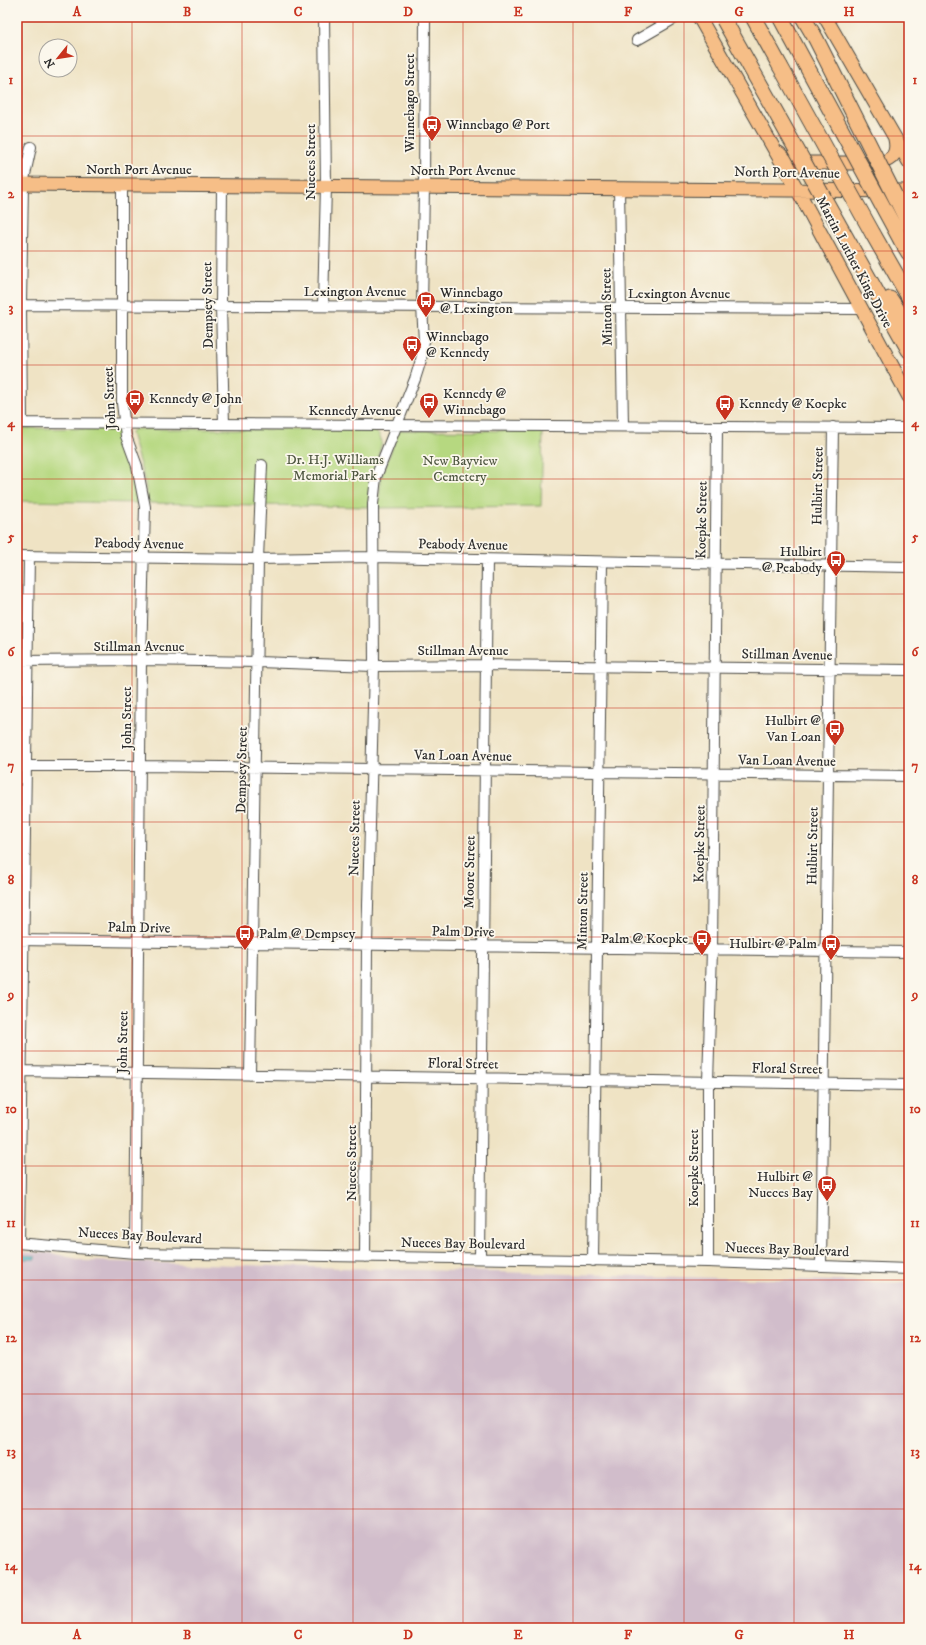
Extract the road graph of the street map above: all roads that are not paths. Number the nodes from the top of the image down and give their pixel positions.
1 (324, 17) edge
2 (425, 17) edge
3 (677, 17) edge
4 (699, 17) edge
5 (753, 17) edge
6 (780, 17) edge
7 (803, 17) edge
8 (723, 18) edge
9 (829, 19) edge
10 (637, 40) dead end
11 (894, 136) junction
12 (771, 144) junction
13 (31, 147) dead end
14 (909, 162) edge
15 (20, 184) edge
16 (122, 186) junction
17 (222, 186) junction
18 (326, 186) junction
19 (424, 187) junction
20 (619, 188) junction
21 (797, 190) junction
22 (909, 191) edge
23 (909, 224) edge
24 (850, 245) junction
25 (905, 247) edge
26 (909, 297) edge
27 (19, 304) edge
28 (122, 305) junction
29 (221, 306) junction
30 (323, 306) junction
31 (422, 307) junction
32 (621, 308) junction
33 (860, 309) junction
34 (909, 327) edge
35 (909, 350) edge
36 (909, 397) edge
37 (19, 423) edge
38 (124, 424) junction
39 (224, 424) junction
40 (398, 425) junction
41 (623, 426) junction
42 (717, 427) junction
43 (833, 427) junction
44 (909, 428) edge
45 (262, 465) dead end
46 (17, 556) edge
47 (29, 556) junction
48 (374, 557) junction
49 (144, 558) junction
50 (258, 559) junction
51 (487, 559) junction
52 (602, 562) junction
53 (715, 564) junction
54 (831, 566) junction
55 (909, 567) edge
56 (141, 660) junction
57 (22, 661) edge
58 (258, 662) junction
59 (486, 665) junction
60 (374, 666) junction
61 (601, 666) junction
62 (716, 668) junction
63 (830, 669) junction
64 (909, 670) edge
65 (21, 766) edge
66 (141, 766) junction
67 (256, 767) junction
68 (371, 769) junction
69 (485, 770) junction
70 (599, 772) junction
71 (714, 774) junction
72 (828, 775) junction
73 (909, 776) edge
74 (20, 940) edge
75 (138, 942) junction
76 (253, 943) junction
77 (367, 945) junction
78 (483, 946) junction
79 (597, 948) junction
80 (712, 950) junction
81 (826, 951) junction
82 (909, 952) edge
83 (19, 1071) edge
84 (137, 1073) junction
85 (250, 1075) junction
86 (366, 1077) junction
87 (482, 1078) junction
88 (595, 1080) junction
89 (708, 1082) junction
90 (824, 1084) junction
91 (909, 1085) edge
92 (18, 1243) edge
93 (135, 1253) junction
94 (365, 1257) junction
95 (480, 1258) junction
96 (593, 1261) junction
97 (708, 1262) junction
98 (821, 1265) junction
99 (909, 1268) edge

1 - 18 street, Nueces Street
2 - 19 street, Winnebago Street
3 - 10 street
4 - 12 main road, Martin Luther King Drive
5 - 26 highway, bridge
6 - 25 highway, bridge
7 - 23 highway, bridge
8 - 24 highway, bridge
9 - 11 main road
11 - 12 main road
11 - 14 main road
12 - 21 main road, Martin Luther King Drive
13 - 15 street
15 - 16 main road, North Port Avenue
15 - 27 street
16 - 17 main road, North Port Avenue
16 - 28 street, John Street
17 - 18 main road, North Port Avenue
17 - 29 street, Dempsey Street
18 - 19 main road, North Port Avenue
18 - 30 street, Nueces Street
19 - 20 main road, North Port Avenue
19 - 31 street, Winnebago Street
20 - 21 main road, North Port Avenue
20 - 32 street, Minton Street
21 - 22 main road, North Port Avenue
21 - 33 main road, Martin Luther King Drive
24 - 34 highway
24 - 35 highway
27 - 28 street, Lexington Avenue
27 - 37 street
28 - 29 street, Lexington Avenue
28 - 38 street, John Street
29 - 30 street, Lexington Avenue
29 - 39 street, Dempsey Street
30 - 31 street, Lexington Avenue
31 - 32 street, Lexington Avenue
31 - 40 street, Winnebago Street
32 - 33 street, Lexington Avenue
32 - 41 street, Minton Street
33 - 36 main road, Martin Luther King Drive
37 - 38 street, Kennedy Avenue
38 - 39 street, Kennedy Avenue
38 - 49 street, John Street
39 - 40 street, Kennedy Avenue
40 - 41 street, Kennedy Avenue
40 - 48 street, Nueces Street
41 - 42 street, Kennedy Avenue
42 - 43 street, Kennedy Avenue
42 - 53 street, Koepke Street
43 - 44 street, Kennedy Avenue
43 - 54 street, Hulbirt Street
45 - 50 street, Dempsey Street
46 - 47 street, Peabody Avenue
47 - 49 street, Peabody Avenue
47 - 57 street
48 - 50 street, Peabody Avenue
48 - 51 street, Peabody Avenue
48 - 60 street, Nueces Street
49 - 50 street, Peabody Avenue
49 - 56 street, John Street
50 - 58 street, Dempsey Street
51 - 52 street, Peabody Avenue
51 - 59 street, Moore Street
52 - 53 street, Peabody Avenue
52 - 61 street, Minton Street
53 - 54 street, Peabody Avenue
53 - 62 street, Koepke Street
54 - 55 street, Peabody Avenue
54 - 63 street, Hulbirt Street
56 - 57 street, Stillman Avenue
56 - 58 street, Stillman Avenue
56 - 66 street, John Street
57 - 65 street
58 - 60 street, Stillman Avenue
58 - 67 street, Dempsey Street
59 - 60 street, Stillman Avenue
59 - 61 street, Stillman Avenue
59 - 69 street, Moore Street
60 - 68 street, Nueces Street
61 - 62 street, Stillman Avenue
61 - 70 street, Minton Street
62 - 63 street, Stillman Avenue
62 - 71 street, Koepke Street
63 - 64 street, Stillman Avenue
63 - 72 street, Hulbirt Street
65 - 66 street, Van Loan Avenue
65 - 74 street
66 - 67 street, Van Loan Avenue
66 - 75 street, John Street
67 - 68 street, Van Loan Avenue
67 - 76 street, Dempsey Street
68 - 69 street, Van Loan Avenue
68 - 77 street, Nueces Street
69 - 70 street, Van Loan Avenue
69 - 78 street, Moore Street
70 - 71 street, Van Loan Avenue
70 - 79 street, Minton Street
71 - 72 street, Van Loan Avenue
71 - 80 street, Koepke Street
72 - 73 street, Van Loan Avenue
72 - 81 street, Hulbirt Street
74 - 75 street, Palm Drive
74 - 83 street
75 - 76 street, Palm Drive
75 - 84 street, John Street
76 - 77 street, Palm Drive
76 - 85 street, Dempsey Street
77 - 78 street, Palm Drive
77 - 86 street, Nueces Street
78 - 79 street, Palm Drive
78 - 87 street, Moore Street
79 - 80 street, Palm Drive
79 - 88 street, Minton Street
80 - 81 street, Palm Drive
80 - 89 street, Koepke Street
81 - 82 street, Palm Drive
81 - 90 street, Hulbirt Street
83 - 84 street, Floral Street
83 - 92 street
84 - 85 street, Floral Street
84 - 93 street, John Street
85 - 86 street, Floral Street
86 - 87 street, Floral Street
86 - 94 street, Nueces Street
87 - 88 street, Floral Street
87 - 95 street, Moore Street
88 - 89 street, Floral Street
88 - 96 street, Minton Street
89 - 90 street, Floral Street
89 - 97 street, Koepke Street
90 - 91 street, Floral Street
90 - 98 street, Hulbirt Street
92 - 93 street, Nueces Bay Boulevard
93 - 94 street, Nueces Bay Boulevard
94 - 95 street, Nueces Bay Boulevard
95 - 96 street, Nueces Bay Boulevard
96 - 97 street, Nueces Bay Boulevard
97 - 98 street, Nueces Bay Boulevard
98 - 99 street, Nueces Bay Boulevard

